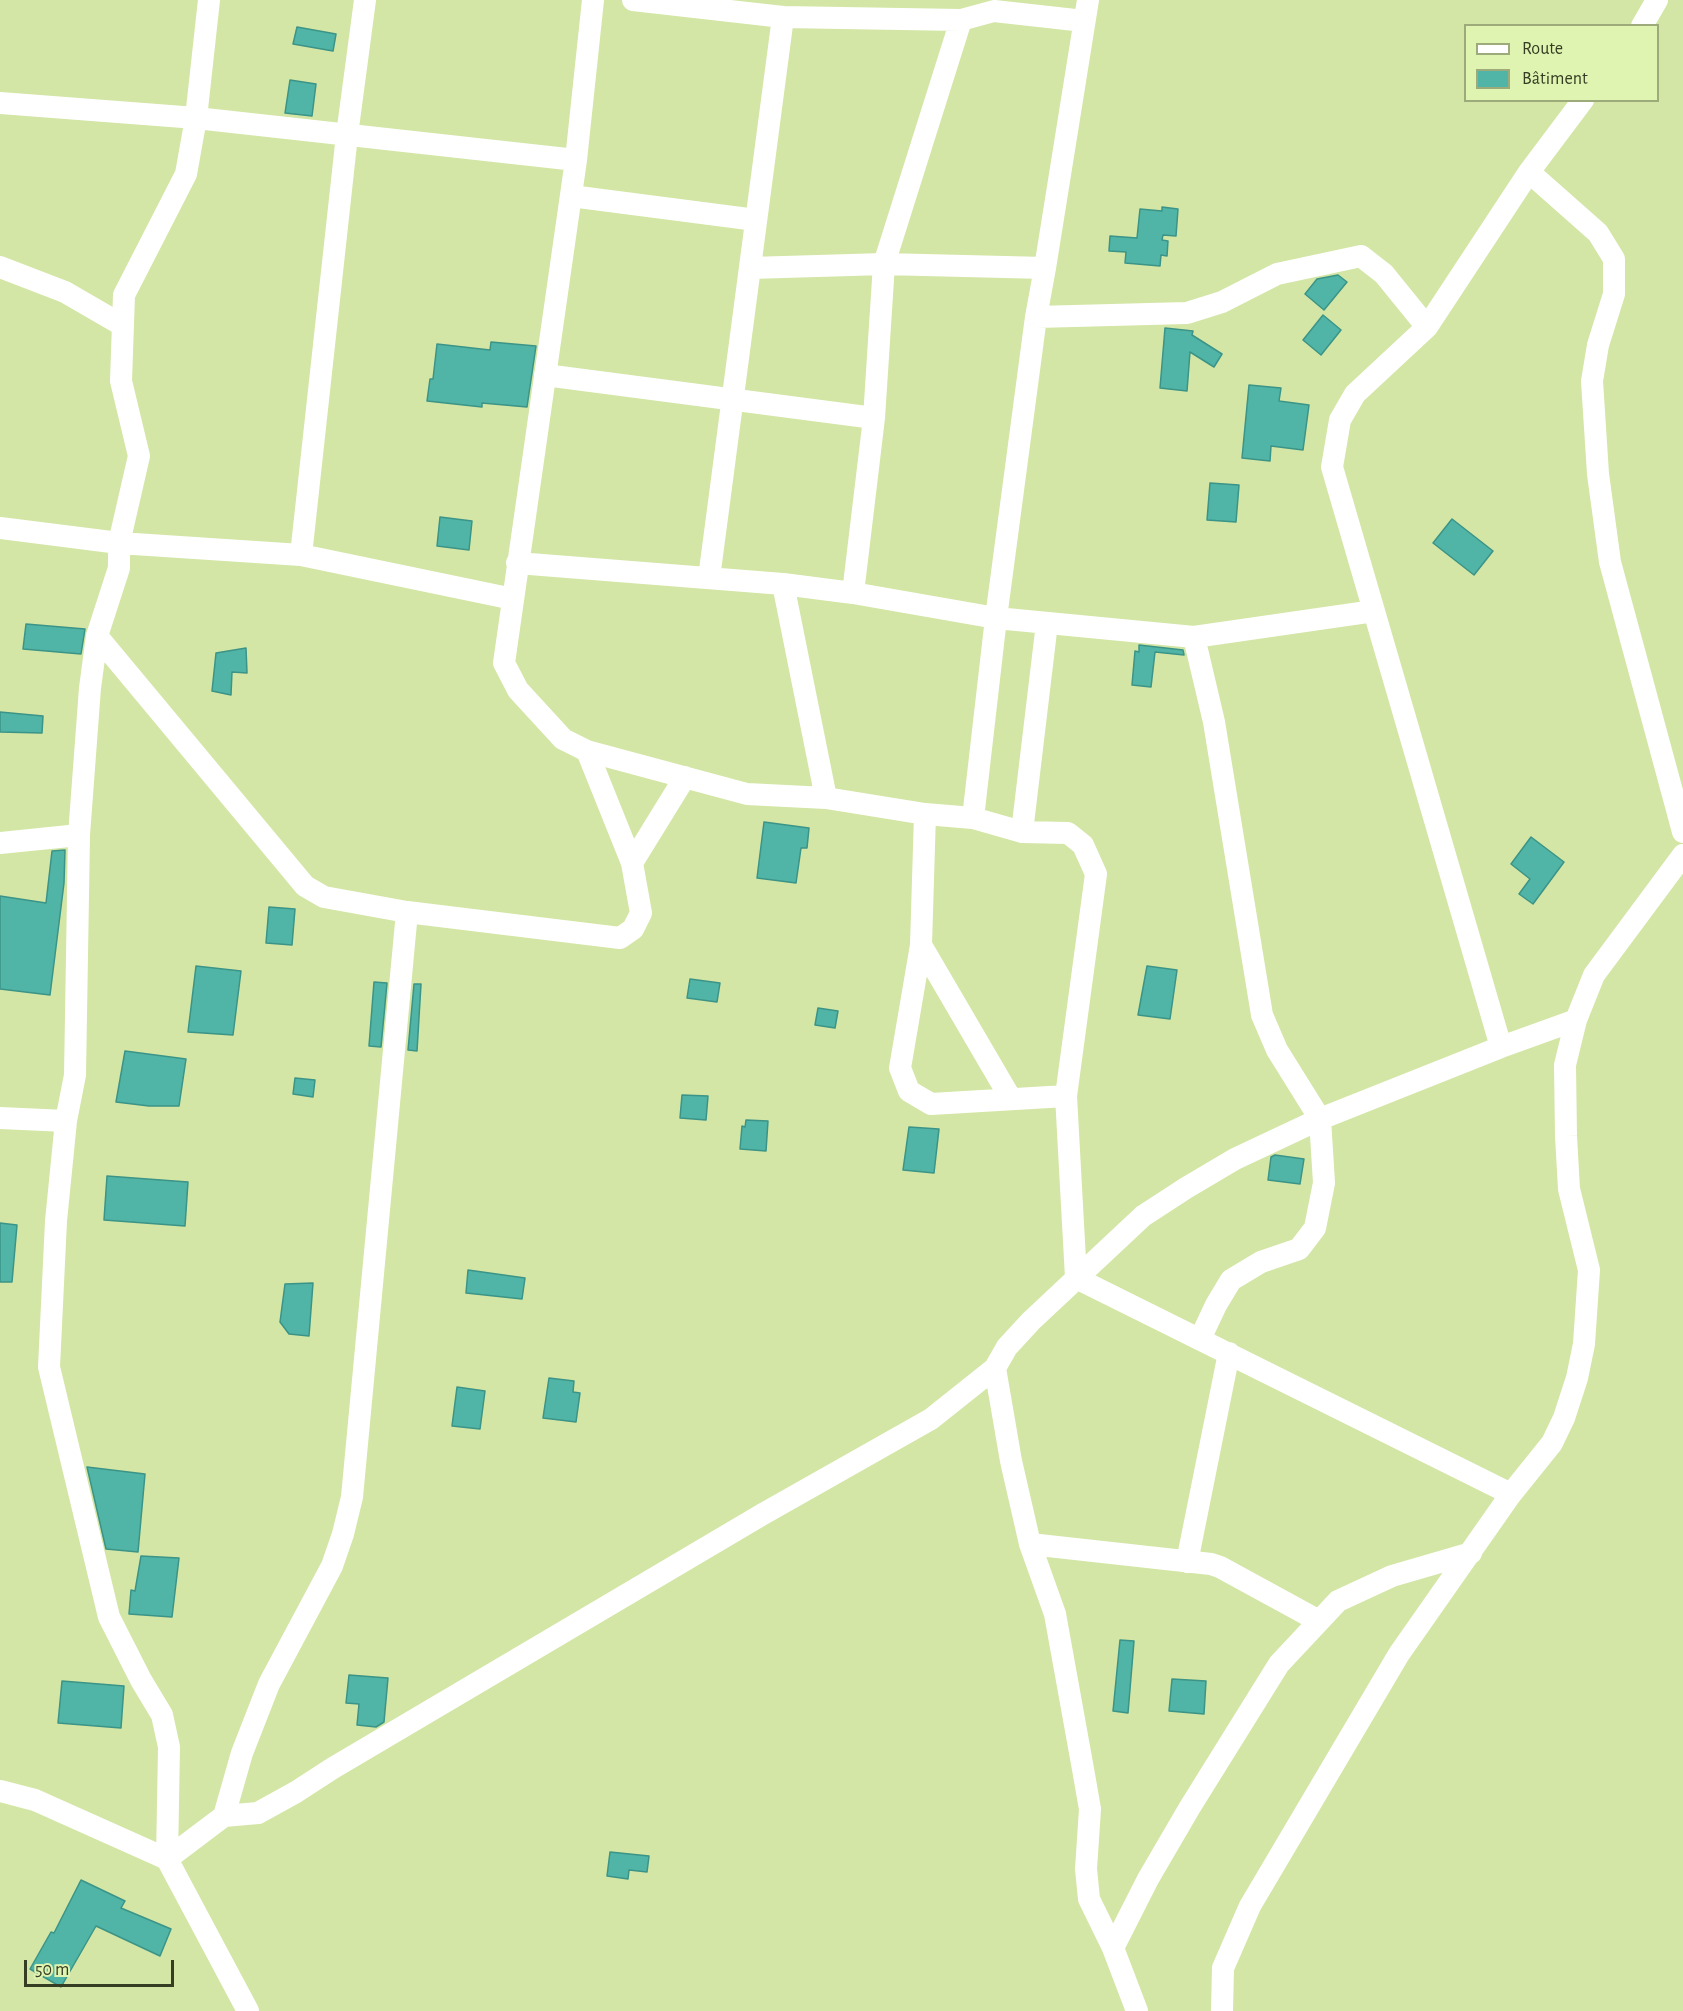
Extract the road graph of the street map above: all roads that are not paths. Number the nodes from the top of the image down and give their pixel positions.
1 (209, 0) edge
2 (365, 0) edge
3 (594, 0) edge
4 (633, 0) edge
5 (1657, 0) edge
6 (1086, 10) edge
7 (783, 17) junction
8 (961, 20) junction
9 (1643, 24) edge
10 (1582, 102) edge
11 (0, 103) edge
12 (196, 118) junction
13 (347, 135) junction
14 (576, 160) junction
15 (1529, 172) junction
16 (571, 196) junction
17 (756, 220) junction
18 (884, 264) junction
19 (0, 267) edge
20 (750, 268) junction
21 (1045, 268) junction
22 (1036, 316) junction
23 (122, 325) junction
24 (1427, 327) junction
25 (545, 375) junction
26 (732, 399) junction
27 (874, 418) junction
28 (0, 528) edge
29 (119, 543) junction
30 (301, 555) junction
31 (517, 562) junction
32 (709, 578) junction
33 (783, 584) junction
34 (853, 593) junction
35 (513, 599) junction
36 (1374, 611) junction
37 (996, 618) junction
38 (1047, 623) junction
39 (97, 636) junction
40 (1194, 637) junction
41 (587, 751) junction
42 (685, 777) junction
43 (826, 798) junction
44 (925, 814) junction
45 (973, 818) junction
46 (1022, 832) junction
47 (1683, 832) edge
48 (79, 835) junction
49 (0, 843) edge
50 (1683, 855) edge
51 (632, 863) junction
52 (407, 912) junction
53 (921, 945) junction
54 (1576, 1020) junction
55 (1501, 1047) junction
56 (1066, 1096) junction
57 (1011, 1099) junction
58 (0, 1118) edge
59 (1320, 1119) junction
60 (66, 1121) junction
61 (1076, 1278) junction
62 (1200, 1339) junction
63 (1229, 1353) junction
64 (994, 1368) junction
65 (1511, 1494) junction
66 (1030, 1544) junction
67 (1471, 1553) junction
68 (1187, 1562) junction
69 (1319, 1621) junction
70 (0, 1791) edge
71 (224, 1816) junction
72 (167, 1859) junction
73 (1113, 1948) junction
74 (248, 2011) edge
75 (1137, 2011) edge
76 (1222, 2011) edge

1 - 12 street
2 - 13 street
3 - 14 street
4 - 7 street
5 - 9 street
6 - 8 street
6 - 21 street
7 - 8 street
7 - 17 street
8 - 18 street
10 - 15 street
11 - 12 street
12 - 13 street
12 - 23 street
13 - 14 street
13 - 30 street
14 - 16 street
15 - 24 street
15 - 47 street
16 - 17 street
16 - 25 street
17 - 20 street
18 - 20 street
18 - 21 street
18 - 27 street
19 - 23 street
20 - 26 street
21 - 22 street
22 - 24 street
22 - 37 street
23 - 29 street
24 - 36 street
25 - 26 street
25 - 31 street
26 - 27 street
26 - 32 street
27 - 34 street
28 - 29 street
29 - 30 street
29 - 39 street
30 - 35 street
31 - 32 street
31 - 35 street
32 - 33 street
33 - 34 street
33 - 43 street
34 - 37 street
35 - 41 street
36 - 40 street
36 - 55 street
37 - 38 street
37 - 45 street
38 - 40 street
38 - 46 street
39 - 48 street
39 - 52 street
40 - 59 street
41 - 42 street
41 - 51 street
42 - 43 street
42 - 51 street
43 - 44 street
44 - 45 street
44 - 53 street
45 - 46 street
46 - 56 street
48 - 49 street
48 - 60 street
50 - 54 street
51 - 52 street
52 - 71 street
53 - 57 street
53 - 57 street
54 - 55 street
54 - 65 street
55 - 59 street
56 - 57 street
56 - 61 street
58 - 60 street
59 - 61 street
59 - 62 street
60 - 72 street
61 - 62 street
61 - 64 street
62 - 63 street
63 - 65 street
63 - 68 street
64 - 66 street
64 - 71 street
65 - 67 street
66 - 68 street
66 - 73 street
67 - 69 street
67 - 76 street
68 - 69 street
69 - 73 street
70 - 72 street
71 - 72 street
72 - 74 street
73 - 75 street

